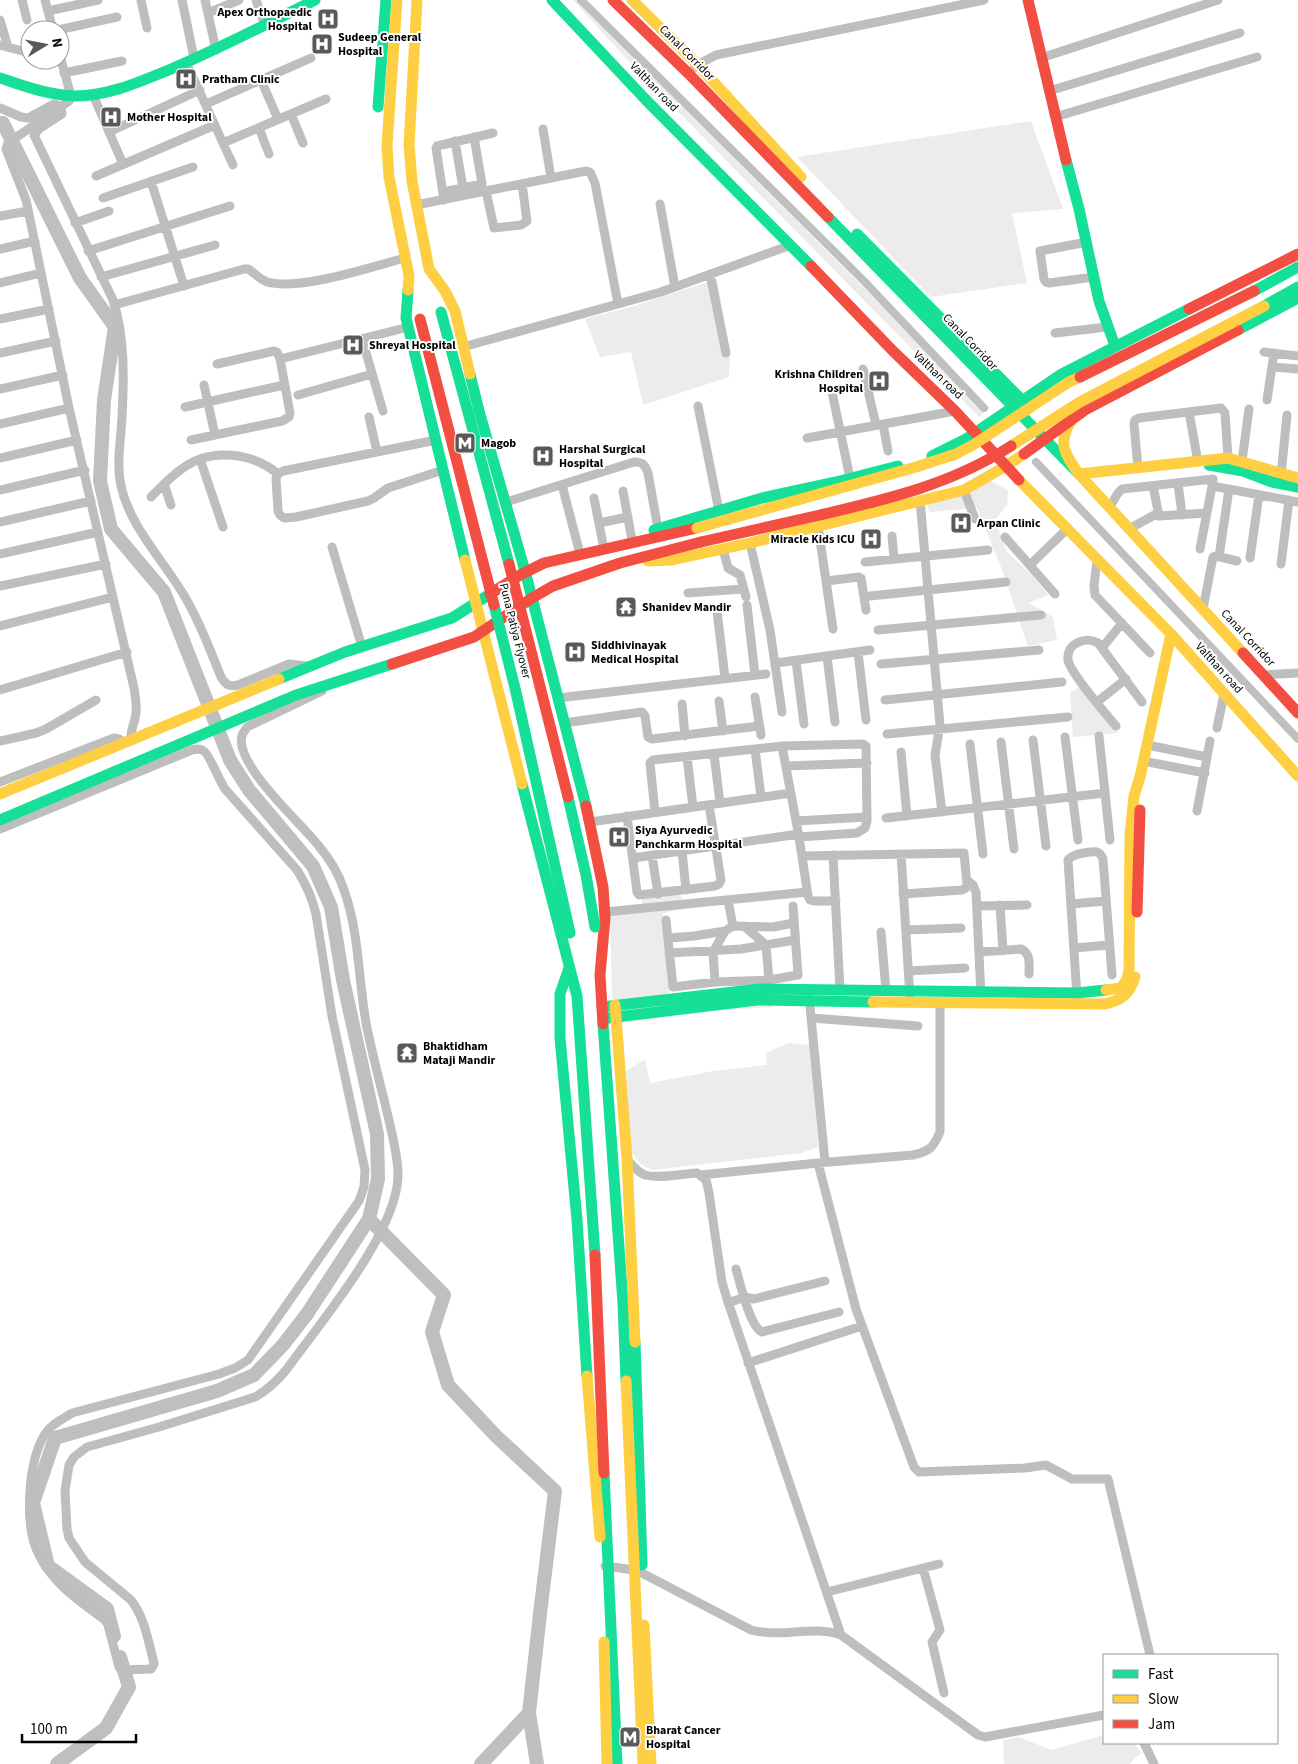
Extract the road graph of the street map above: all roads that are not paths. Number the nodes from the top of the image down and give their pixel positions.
1 (22, 0) edge
2 (45, 0) edge
3 (98, 0) edge
4 (141, 0) edge
5 (182, 0) edge
6 (205, 0) edge
7 (239, 0) edge
8 (256, 0) edge
9 (315, 0) edge
10 (386, 0) edge
11 (397, 0) edge
12 (417, 0) edge
13 (426, 0) edge
14 (552, 0) edge
15 (613, 0) edge
16 (632, 0) edge
17 (984, 0) edge
18 (1028, 0) edge
19 (1218, 0) edge
20 (48, 11) junction
21 (208, 13) junction
22 (117, 17) dead end
23 (0, 20) edge
24 (27, 20) dead end
25 (50, 20) edge
26 (265, 25) junction
27 (70, 27) edge
28 (147, 28) dead end
29 (1240, 33) dead end
30 (4, 46) edge
31 (20, 50) edge
32 (216, 50) junction
33 (1257, 57) dead end
34 (311, 58) dead end
35 (1041, 58) junction
36 (190, 60) junction
37 (122, 61) dead end
38 (698, 65) junction
39 (63, 70) edge
40 (64, 73) junction
41 (688, 73) junction
42 (0, 78) edge
43 (261, 80) junction
44 (200, 90) junction
45 (1049, 91) junction
46 (93, 95) junction
47 (71, 96) junction
48 (326, 98) dead end
49 (206, 104) junction
50 (0, 108) edge
51 (59, 108) junction
52 (291, 114) junction
53 (1055, 117) junction
54 (278, 119) junction
55 (215, 125) junction
56 (259, 128) junction
57 (543, 129) dead end
58 (110, 132) junction
59 (493, 133) dead end
60 (474, 137) junction
61 (455, 141) junction
62 (224, 143) junction
63 (303, 143) dead end
64 (270, 154) dead end
65 (0, 157) edge
66 (123, 164) junction
67 (233, 165) dead end
68 (193, 167) dead end
69 (96, 176) dead end
70 (551, 178) junction
71 (151, 181) junction
72 (522, 184) junction
73 (21, 185) junction
74 (463, 188) junction
75 (486, 191) junction
76 (443, 196) junction
77 (104, 198) dead end
78 (416, 203) junction
79 (660, 204) dead end
80 (230, 206) dead end
81 (394, 206) junction
82 (28, 211) junction
83 (109, 211) dead end
84 (0, 216) edge
85 (75, 223) junction
86 (165, 226) junction
87 (34, 241) junction
88 (1086, 242) junction
89 (215, 245) dead end
90 (791, 245) junction
91 (0, 249) edge
92 (88, 251) junction
93 (1298, 254) edge
94 (175, 257) junction
95 (405, 258) junction
96 (1298, 267) edge
97 (429, 268) junction
98 (41, 273) junction
99 (710, 274) junction
100 (409, 276) junction
101 (101, 277) junction
102 (1094, 277) junction
103 (0, 283) edge
104 (184, 286) junction
105 (675, 287) junction
106 (1298, 287) edge
107 (1298, 298) edge
108 (618, 304) junction
109 (114, 305) junction
110 (49, 308) junction
111 (0, 319) edge
112 (408, 327) junction
113 (1107, 327) junction
114 (1055, 333) dead end
115 (362, 339) junction
116 (56, 341) junction
117 (1115, 346) junction
118 (464, 347) junction
119 (0, 353) edge
120 (726, 353) dead end
121 (1298, 356) edge
122 (280, 359) junction
123 (217, 364) dead end
124 (1272, 366) junction
125 (864, 369) dead end
126 (1298, 369) edge
127 (63, 374) junction
128 (372, 374) junction
129 (204, 384) dead end
130 (284, 385) junction
131 (0, 389) edge
132 (832, 392) dead end
133 (298, 395) dead end
134 (1268, 400) dead end
135 (208, 402) junction
136 (1018, 404) junction
137 (698, 406) dead end
138 (185, 407) dead end
139 (69, 408) junction
140 (1249, 409) dead end
141 (383, 411) dead end
142 (955, 411) junction
143 (1190, 412) junction
144 (1287, 415) dead end
145 (369, 417) dead end
146 (1072, 419) junction
147 (0, 424) edge
148 (879, 425) junction
149 (840, 432) junction
150 (976, 434) junction
151 (215, 435) junction
152 (808, 438) dead end
153 (1043, 438) junction
154 (77, 440) junction
155 (190, 440) dead end
156 (436, 440) junction
157 (888, 451) dead end
158 (377, 452) junction
159 (0, 458) edge
160 (1228, 458) junction
161 (200, 459) junction
162 (1242, 461) junction
163 (1195, 462) junction
164 (1006, 466) junction
165 (1216, 466) junction
166 (1138, 468) junction
167 (85, 470) junction
168 (443, 470) junction
169 (278, 474) junction
170 (1079, 474) junction
171 (1281, 475) junction
172 (850, 478) junction
173 (1298, 478) edge
174 (1213, 482) junction
175 (1178, 483) junction
176 (164, 484) junction
177 (562, 485) junction
178 (1153, 486) junction
179 (1298, 487) edge
180 (1229, 489) junction
181 (0, 490) edge
182 (964, 490) junction
183 (623, 491) dead end
184 (1259, 495) junction
185 (151, 497) dead end
186 (594, 498) dead end
187 (920, 500) junction
188 (91, 501) junction
189 (1293, 501) edge
190 (506, 502) junction
191 (171, 506) dead end
192 (1109, 508) junction
193 (719, 511) junction
194 (1158, 513) junction
195 (1206, 513) junction
196 (1182, 515) junction
197 (628, 518) junction
198 (975, 519) dead end
199 (0, 522) edge
200 (599, 523) junction
201 (818, 526) junction
202 (223, 527) dead end
203 (658, 529) junction
204 (1068, 529) junction
205 (1129, 529) junction
206 (98, 532) junction
207 (892, 536) dead end
208 (1005, 538) dead end
209 (632, 540) junction
210 (750, 543) junction
211 (620, 546) junction
212 (332, 547) dead end
213 (604, 549) junction
214 (723, 549) junction
215 (1200, 549) dead end
216 (988, 550) dead end
217 (0, 554) edge
218 (580, 554) junction
219 (925, 556) junction
220 (1219, 556) junction
221 (1250, 558) dead end
222 (894, 559) junction
223 (1097, 560) junction
224 (1238, 561) dead end
225 (620, 562) junction
226 (865, 562) dead end
227 (106, 564) junction
228 (1281, 564) dead end
229 (1030, 565) junction
230 (526, 571) junction
231 (826, 581) junction
232 (1006, 582) dead end
233 (0, 586) edge
234 (928, 590) junction
235 (688, 593) dead end
236 (1055, 594) dead end
237 (870, 596) dead end
238 (113, 597) junction
239 (745, 597) junction
240 (532, 598) junction
241 (476, 604) junction
242 (1203, 609) junction
243 (866, 610) dead end
244 (717, 611) dead end
245 (1041, 615) dead end
246 (1122, 623) junction
247 (931, 625) junction
248 (0, 626) edge
249 (834, 629) dead end
250 (878, 630) dead end
251 (482, 632) junction
252 (1171, 634) junction
253 (362, 646) junction
254 (1102, 648) junction
255 (870, 650) dead end
256 (1040, 650) dead end
257 (127, 652) junction
258 (858, 652) junction
259 (1150, 653) dead end
260 (827, 656) junction
261 (934, 660) junction
262 (796, 661) junction
263 (776, 663) junction
264 (881, 664) dead end
265 (308, 666) junction
266 (1298, 673) edge
267 (766, 674) dead end
268 (755, 675) junction
269 (1263, 675) junction
270 (349, 678) junction
271 (725, 678) junction
272 (1126, 679) junction
273 (1062, 682) dead end
274 (0, 690) edge
275 (1224, 694) junction
276 (937, 695) junction
277 (754, 697) dead end
278 (558, 698) junction
279 (96, 700) dead end
280 (885, 700) dead end
281 (719, 701) dead end
282 (1097, 702) junction
283 (1142, 702) dead end
284 (682, 704) dead end
285 (1296, 708) edge
286 (782, 712) dead end
287 (1068, 717) dead end
288 (866, 720) dead end
289 (835, 722) dead end
290 (564, 723) junction
291 (804, 724) dead end
292 (1116, 726) dead end
293 (1217, 728) dead end
294 (939, 729) junction
295 (723, 731) junction
296 (888, 734) dead end
297 (685, 736) junction
298 (1099, 736) dead end
299 (1065, 737) dead end
300 (1033, 740) dead end
301 (0, 741) edge
302 (1210, 741) dead end
303 (128, 742) junction
304 (1001, 742) dead end
305 (970, 744) dead end
306 (1147, 745) junction
307 (782, 746) junction
308 (754, 749) junction
309 (901, 752) dead end
310 (714, 754) junction
311 (687, 757) junction
312 (1207, 757) junction
313 (1143, 760) junction
314 (867, 763) junction
315 (786, 766) junction
316 (1205, 773) junction
317 (1298, 776) edge
318 (1140, 777) junction
319 (0, 782) edge
320 (791, 793) junction
321 (1105, 793) junction
322 (0, 794) edge
323 (761, 797) junction
324 (1073, 797) junction
325 (1040, 800) junction
326 (720, 803) junction
327 (1009, 804) junction
328 (709, 805) junction
329 (694, 807) junction
330 (977, 808) junction
331 (1197, 811) dead end
332 (656, 812) junction
333 (942, 812) junction
334 (627, 816) junction
335 (866, 816) junction
336 (907, 816) junction
337 (886, 818) dead end
338 (0, 820) edge
339 (796, 821) junction
340 (590, 822) junction
341 (0, 829) edge
342 (799, 836) junction
343 (1078, 840) dead end
344 (1110, 840) dead end
345 (1046, 846) dead end
346 (716, 847) junction
347 (1014, 849) dead end
348 (682, 852) junction
349 (901, 854) junction
350 (983, 854) dead end
351 (652, 856) junction
352 (802, 856) junction
353 (833, 856) junction
354 (633, 858) junction
355 (967, 880) junction
356 (686, 890) junction
357 (807, 892) junction
358 (658, 894) junction
359 (903, 894) junction
360 (728, 900) junction
361 (836, 901) junction
362 (1106, 901) junction
363 (1071, 904) junction
364 (1000, 905) junction
365 (1027, 905) dead end
366 (793, 906) dead end
367 (977, 906) junction
368 (605, 912) junction
369 (666, 920) dead end
370 (794, 923) junction
371 (744, 926) junction
372 (961, 928) dead end
373 (729, 929) junction
374 (906, 930) junction
375 (881, 932) dead end
376 (669, 938) junction
377 (796, 940) junction
378 (766, 945) junction
379 (1109, 945) junction
380 (1074, 948) junction
381 (1003, 951) junction
382 (713, 952) junction
383 (979, 952) junction
384 (669, 953) junction
385 (568, 968) junction
386 (965, 968) dead end
387 (908, 971) junction
388 (1030, 974) dead end
389 (600, 975) junction
390 (1112, 975) dead end
391 (768, 980) junction
392 (715, 982) junction
393 (840, 990) junction
394 (886, 991) junction
395 (1077, 992) junction
396 (808, 994) junction
397 (577, 996) junction
398 (910, 997) junction
399 (981, 998) junction
400 (940, 1004) junction
401 (1077, 1005) junction
402 (615, 1011) junction
403 (602, 1012) junction
404 (811, 1018) junction
405 (918, 1026) dead end
406 (623, 1117) junction
407 (611, 1125) junction
408 (627, 1159) junction
409 (822, 1162) junction
410 (702, 1175) junction
411 (736, 1269) dead end
412 (825, 1281) dead end
413 (634, 1293) junction
414 (749, 1298) junction
415 (623, 1303) junction
416 (728, 1303) junction
417 (748, 1309) junction
418 (838, 1312) dead end
419 (732, 1314) junction
420 (862, 1326) junction
421 (748, 1363) junction
422 (638, 1421) junction
423 (628, 1438) junction
424 (594, 1450) junction
425 (604, 1458) junction
426 (939, 1564) dead end
427 (606, 1566) junction
428 (923, 1568) junction
429 (638, 1572) junction
430 (827, 1592) junction
431 (841, 1635) junction
432 (1150, 1654) edge
433 (944, 1693) dead end
434 (1103, 1716) edge
435 (1145, 1744) edge
436 (1154, 1744) edge
437 (1149, 1752) junction
438 (607, 1764) edge
439 (617, 1764) edge
440 (643, 1764) edge
441 (651, 1764) edge
442 (1154, 1764) edge

1 - 24 street
2 - 20 street
3 - 20 street
4 - 28 street
5 - 36 street
6 - 21 street
7 - 21 street
8 - 26 street
9 - 26 main road
10 - 81 main road
11 - 81 main road
12 - 78 main road, Puna Patiya Flyover
13 - 78 main road
14 - 90 main road, Valthan road
15 - 41 main road, Canal Corridor
16 - 38 main road
17 - 38 street
18 - 35 main road
19 - 35 street
20 - 25 street
21 - 32 street
22 - 27 street
23 - 30 street
26 - 32 main road
29 - 45 street
30 - 31 street
32 - 36 main road
33 - 53 street
34 - 43 street
35 - 45 main road
36 - 44 street
36 - 46 main road
37 - 40 street
38 - 41 street
38 - 136 main road
39 - 40 street
40 - 47 street
41 - 136 main road, Canal Corridor
42 - 47 main road
43 - 49 street
43 - 54 street
44 - 49 street
44 - 58 street
45 - 53 main road
46 - 47 main road
46 - 58 street
47 - 51 street
48 - 52 street
49 - 55 street
50 - 51 street
51 - 73 street
51 - 85 street
52 - 54 street
52 - 63 street
53 - 88 main road
54 - 56 street
55 - 62 street
55 - 66 street
56 - 62 street
56 - 64 street
57 - 70 street
58 - 66 street
59 - 60 street
60 - 61 street
60 - 74 street
61 - 74 street
61 - 76 street
62 - 67 street
65 - 73 street
66 - 69 street
68 - 71 street
70 - 72 street
70 - 108 street
71 - 77 street
71 - 86 street
72 - 75 street
72 - 75 street
73 - 82 street
74 - 76 street
75 - 76 street
76 - 78 street
78 - 97 main road, Puna Patiya Flyover
79 - 105 street
80 - 86 street
81 - 95 main road
82 - 84 street
82 - 87 street
83 - 85 street
85 - 92 street
86 - 92 street
86 - 94 street
87 - 91 street
87 - 98 street
88 - 102 main road
88 - 102 street
89 - 94 street
90 - 99 street
90 - 142 main road, Valthan road
92 - 101 street
93 - 117 main road
94 - 101 street
94 - 104 street
95 - 100 main road
95 - 104 street
96 - 211 main road, bridge
97 - 118 main road
97 - 389 main road, Puna Patiya Flyover, bridge
98 - 103 street
98 - 110 street
99 - 105 street
99 - 120 street
100 - 112 main road
100 - 397 main road, Puna Patiya Flyover, bridge
101 - 109 street
102 - 113 main road
104 - 109 street
105 - 108 street
106 - 225 main road, bridge
107 - 146 main road
108 - 118 street
109 - 265 street
110 - 111 street
110 - 116 street
112 - 115 street
112 - 156 main road
113 - 114 street
113 - 117 main road
115 - 122 street
115 - 128 street
116 - 119 street
116 - 127 street
117 - 136 main road
118 - 190 main road
121 - 124 street
122 - 123 street
122 - 130 street
124 - 126 street
124 - 134 street
125 - 148 street
127 - 131 street
127 - 139 street
128 - 133 street
128 - 141 street
129 - 135 street
130 - 135 street
130 - 151 street
132 - 149 street
135 - 138 street
135 - 151 street
136 - 150 main road
136 - 153 main road, Canal Corridor
137 - 193 street
139 - 147 street
139 - 154 street
140 - 162 street
142 - 148 street
142 - 150 main road, Valthan road
143 - 160 street
143 - 163 street
143 - 166 street
144 - 171 street
145 - 158 street
146 - 153 main road
146 - 170 main road
148 - 149 street
148 - 157 street
149 - 152 street
149 - 172 street
150 - 164 main road, Valthan road
150 - 172 main road
151 - 155 street
153 - 164 main road
153 - 170 main road, Canal Corridor
154 - 159 street
154 - 167 street
156 - 158 street
156 - 168 main road
158 - 169 street
160 - 162 main road
160 - 163 main road
161 - 169 street
161 - 176 street
161 - 202 street
162 - 171 main road
163 - 165 main road
163 - 166 main road
164 - 182 main road
164 - 204 main road, Valthan road
165 - 174 street
165 - 179 main road
166 - 170 main road
167 - 181 street
167 - 188 street
168 - 169 street
168 - 241 main road
170 - 192 main road, Canal Corridor
171 - 173 main road
172 - 193 main road
174 - 175 street
174 - 180 street
174 - 195 street
175 - 178 street
175 - 196 street
176 - 185 street
176 - 191 street
177 - 190 street
177 - 203 street
177 - 218 street
178 - 192 street
178 - 194 street
180 - 184 street
180 - 220 street
182 - 187 main road
182 - 198 street
183 - 197 street
184 - 189 street
184 - 221 street
186 - 200 street
187 - 201 main road
187 - 219 street
188 - 199 street
188 - 206 street
189 - 228 street
190 - 230 main road
192 - 205 main road, Canal Corridor
193 - 203 main road
194 - 196 street
194 - 205 street
195 - 196 street
195 - 215 street
197 - 200 street
197 - 209 street
200 - 213 street
201 - 210 main road
201 - 231 street
203 - 209 main road
204 - 223 main road, Valthan road
204 - 229 street
205 - 242 main road, Canal Corridor
206 - 217 street
206 - 227 street
207 - 222 street
208 - 229 street
209 - 211 main road
210 - 214 main road
210 - 263 street
211 - 213 main road
212 - 253 street
213 - 218 main road
214 - 225 main road
214 - 239 street
216 - 219 street
218 - 230 main road
219 - 222 street
219 - 234 street
220 - 224 street
220 - 242 street
222 - 226 street
223 - 246 street
223 - 252 main road, Valthan road
225 - 240 main road
227 - 233 street
227 - 238 street
229 - 236 street
230 - 240 main road
230 - 241 main road
231 - 243 street
231 - 249 street
232 - 234 street
234 - 237 street
234 - 247 street
235 - 239 street
238 - 248 street
238 - 257 street
239 - 268 street
240 - 251 main road
240 - 278 main road
241 - 251 main road
241 - 253 main road
242 - 269 main road, Canal Corridor
244 - 271 street
245 - 247 street
246 - 254 street
246 - 259 street
247 - 250 street
247 - 261 street
251 - 270 main road
251 - 385 main road
252 - 275 main road, Valthan road
252 - 306 main road
253 - 265 main road
254 - 272 street
254 - 282 street
255 - 258 street
256 - 261 street
257 - 274 street
257 - 303 street
258 - 260 street
258 - 288 street
260 - 262 street
260 - 289 street
261 - 264 street
261 - 276 street
262 - 263 street
262 - 291 street
263 - 286 street
265 - 303 main road
266 - 269 street
267 - 268 street
268 - 271 street
269 - 285 main road, Canal Corridor
270 - 338 main road
270 - 341 street
271 - 278 street
272 - 282 street
272 - 283 street
273 - 276 street
275 - 293 street
275 - 317 main road, Valthan road
276 - 280 street
276 - 294 street
277 - 295 street
278 - 290 main road
279 - 301 street
281 - 295 street
282 - 292 street
284 - 297 street
287 - 294 street
290 - 297 street
290 - 340 main road
294 - 296 street
294 - 333 street
295 - 297 street
298 - 321 street
299 - 324 street
300 - 325 street
302 - 312 street
303 - 319 street
303 - 322 main road
304 - 327 street
305 - 330 street
306 - 312 street
306 - 313 main road
307 - 308 street
307 - 314 street
307 - 315 street
308 - 310 street
308 - 323 street
309 - 336 street
310 - 311 street
310 - 326 street
311 - 329 street
311 - 332 street
312 - 316 street
313 - 316 street
313 - 318 main road
314 - 315 street
314 - 335 street
315 - 320 street
316 - 331 street
318 - 395 main road
318 - 401 main road
320 - 323 street
320 - 339 street
321 - 324 street
321 - 344 street
323 - 326 street
324 - 325 street
324 - 343 street
325 - 327 street
325 - 345 street
326 - 328 street
327 - 330 street
327 - 347 street
328 - 329 street
328 - 346 street
329 - 332 street
330 - 333 street
330 - 350 street
332 - 334 street
333 - 336 street
334 - 340 street
334 - 354 street
335 - 339 street
335 - 342 street
336 - 337 street
339 - 342 street
340 - 368 main road
342 - 346 street
342 - 352 street
346 - 348 street
346 - 356 street
348 - 351 street
348 - 356 street
349 - 353 street
349 - 355 street
349 - 359 street
351 - 354 street
351 - 358 street
352 - 353 street
352 - 357 street
353 - 361 street
354 - 358 street
355 - 359 street
355 - 367 street
356 - 358 street
357 - 360 street
357 - 361 street
359 - 374 street
360 - 368 street
360 - 373 street
361 - 393 street
362 - 363 street
362 - 363 street
362 - 379 street
363 - 380 street
364 - 365 street
364 - 367 street
364 - 381 street
366 - 370 street
367 - 383 street
368 - 389 main road
369 - 376 street
370 - 371 street
370 - 377 street
371 - 373 street
371 - 378 street
372 - 374 street
373 - 376 street
373 - 382 street
374 - 387 street
375 - 394 street
376 - 384 street
377 - 378 street
377 - 391 street
378 - 382 street
378 - 391 street
379 - 380 street
379 - 390 street
380 - 395 street
381 - 383 street
381 - 388 street
382 - 384 street
382 - 392 street
383 - 399 street
384 - 392 street
385 - 397 main road
385 - 424 main road
386 - 387 street
387 - 398 street
389 - 403 main road
391 - 392 street
393 - 394 main road
393 - 396 main road
394 - 398 main road
395 - 399 main road
395 - 401 street
396 - 398 main road
396 - 402 main road
396 - 404 street
397 - 425 main road
398 - 399 main road
398 - 400 main road
399 - 400 main road
399 - 401 main road
400 - 409 street
402 - 403 main road
402 - 406 main road
403 - 407 main road
404 - 405 street
404 - 409 street
406 - 407 main road
406 - 408 main road
407 - 415 main road
408 - 410 street
408 - 413 main road
409 - 410 street
409 - 420 street
410 - 416 street
411 - 414 street
412 - 414 street
413 - 415 main road
413 - 422 main road
414 - 416 street
414 - 417 street
415 - 423 main road
416 - 419 street
417 - 418 street
417 - 419 street
419 - 421 street
420 - 421 street
420 - 432 street
421 - 430 street
422 - 423 main road
422 - 429 main road
423 - 429 main road
424 - 425 main road
424 - 427 main road
425 - 427 main road
426 - 428 street
427 - 429 street
427 - 438 main road
427 - 439 main road
428 - 430 street
428 - 433 street
429 - 431 street
429 - 440 main road
429 - 441 main road
430 - 431 street
431 - 434 street
435 - 437 street
436 - 437 street
437 - 442 street

